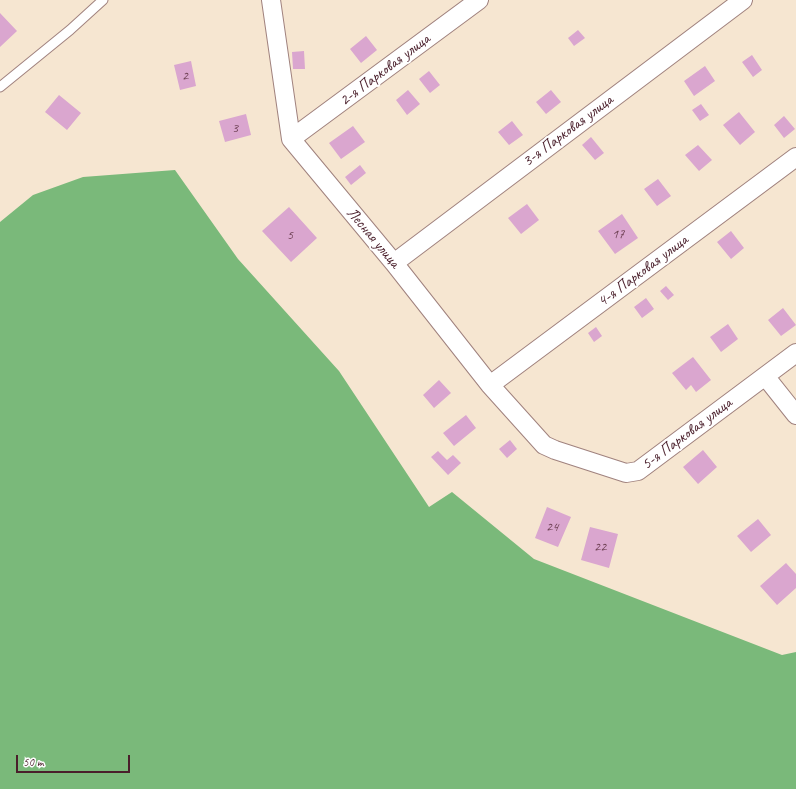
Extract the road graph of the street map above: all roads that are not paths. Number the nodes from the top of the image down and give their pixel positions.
1 (103, 0) edge
2 (271, 0) edge
3 (479, 0) edge
4 (743, 0) edge
5 (0, 86) edge
6 (291, 139) junction
7 (796, 158) edge
8 (394, 263) junction
9 (796, 353) edge
10 (765, 376) junction
11 (490, 385) junction
12 (796, 416) edge
13 (544, 445) joint

1 - 5 lane
2 - 6 street
3 - 6 street, 2-я Парковая улица
4 - 8 street, 3-я Парковая улица
6 - 8 street, Лесная улица
7 - 11 street, 4-я Парковая улица
8 - 11 street, Лесная улица
9 - 10 street, 5-я Парковая улица
10 - 12 street
10 - 13 street, 5-я Парковая улица
11 - 13 street, Лесная улица

